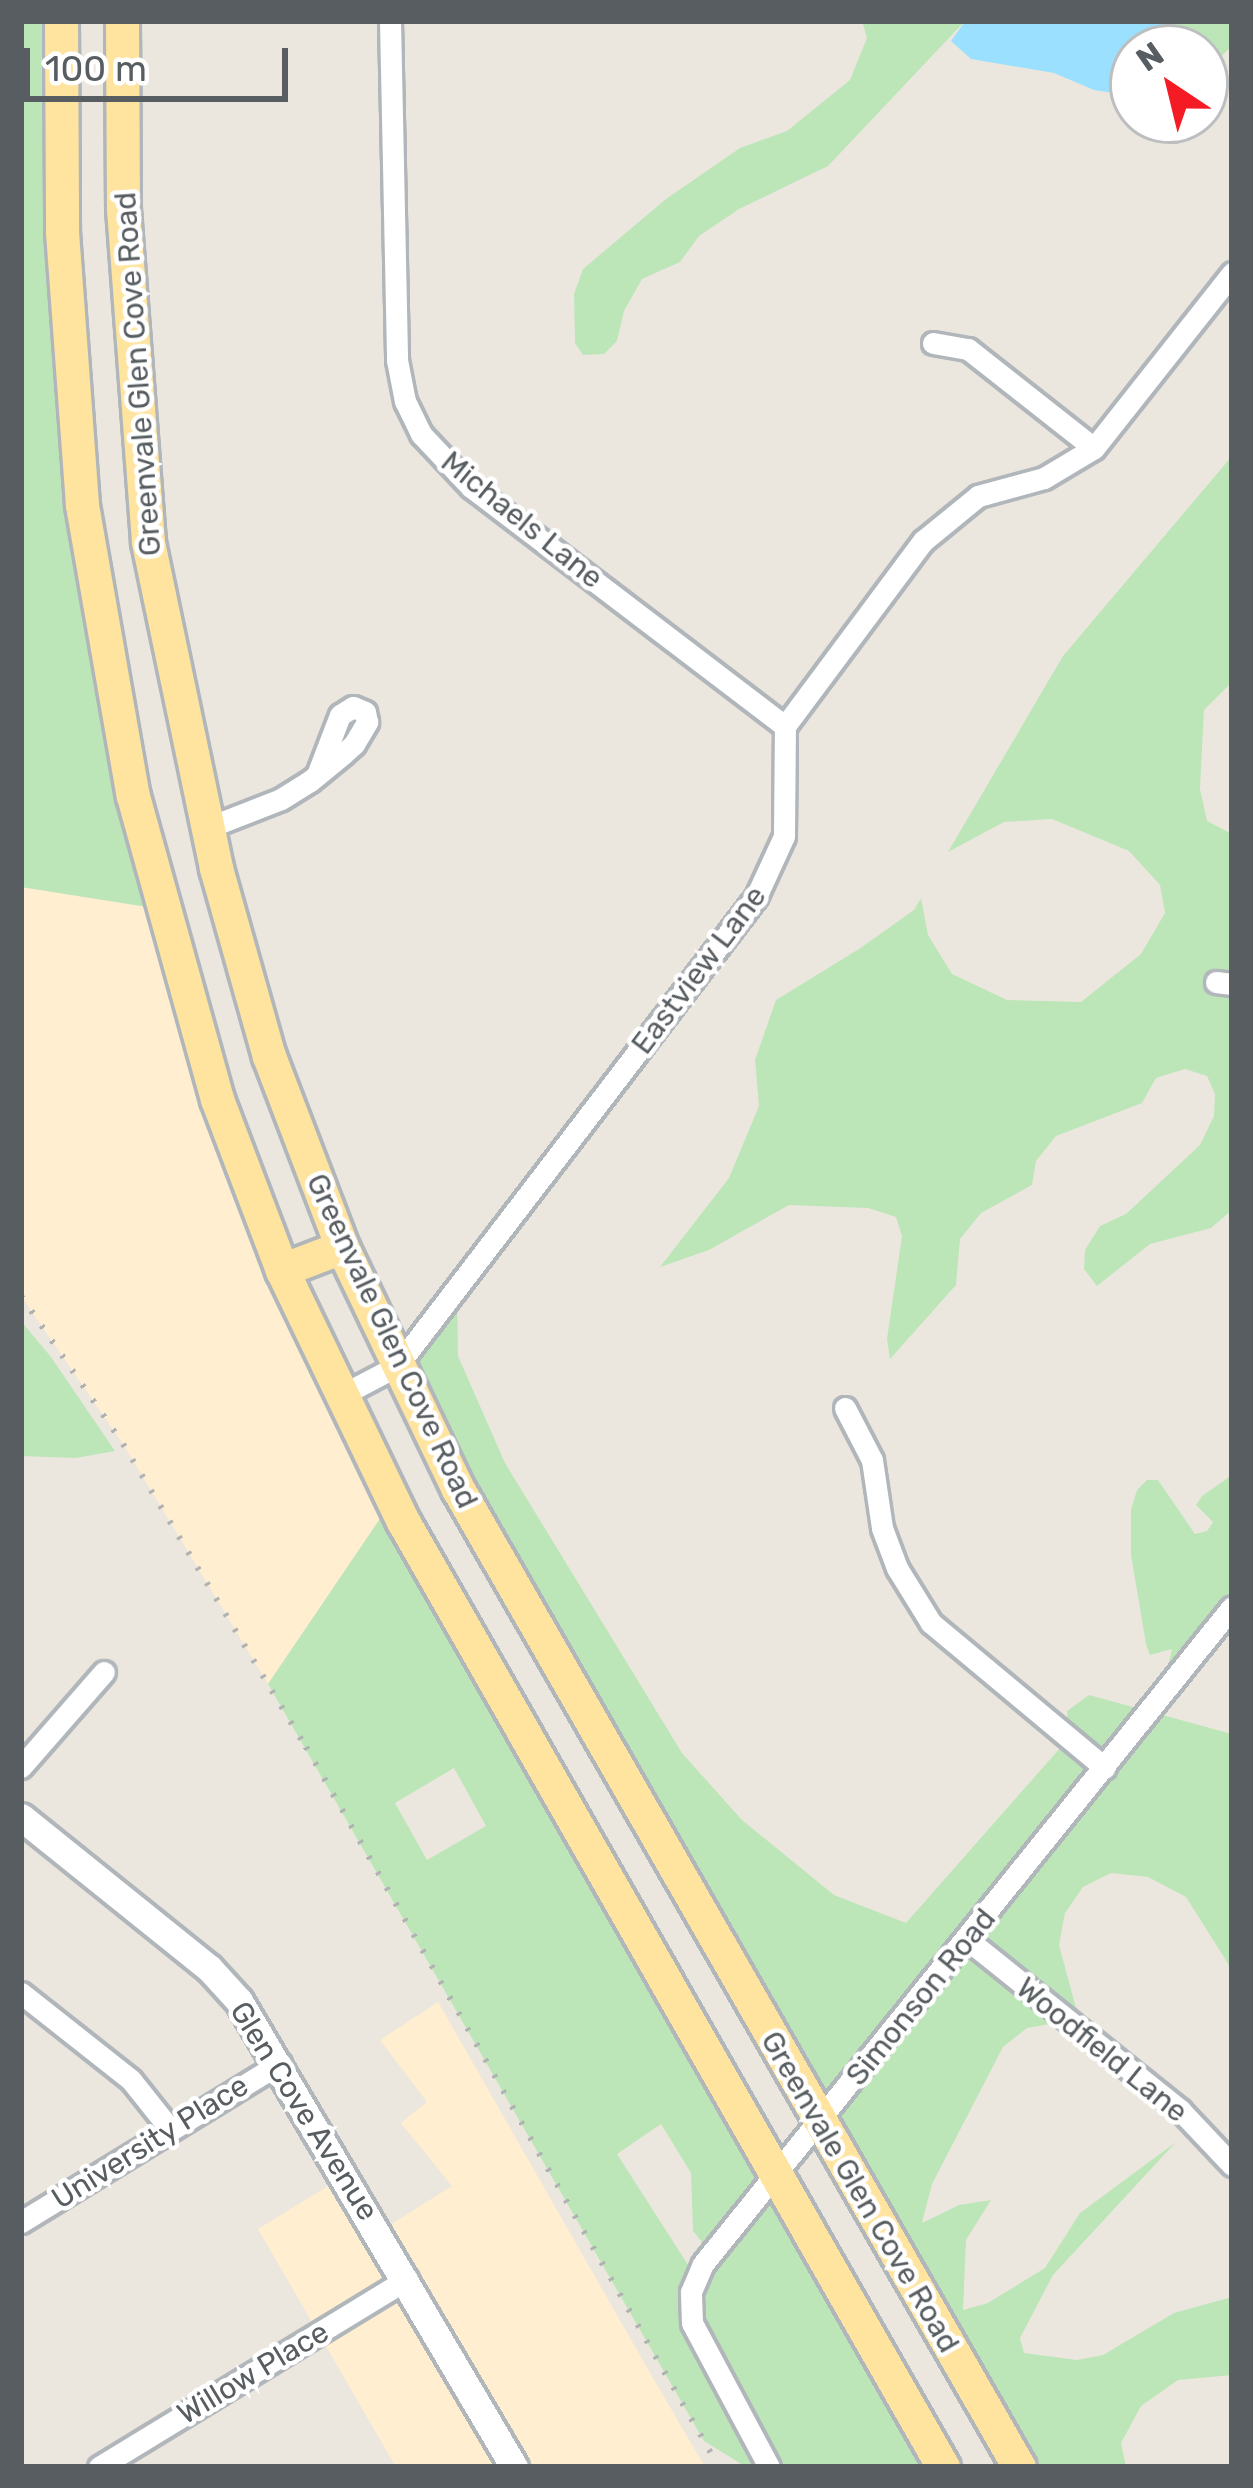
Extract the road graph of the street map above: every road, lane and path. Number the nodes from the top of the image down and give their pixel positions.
1 (61, 21) edge
2 (122, 21) edge
3 (390, 21) edge
4 (1232, 273) edge
5 (933, 343) dead end
6 (1094, 448) junction
7 (785, 726) junction
8 (317, 775) dead end
9 (207, 828) junction
10 (342, 1247) junction
11 (282, 1270) junction
12 (397, 1366) junction
13 (340, 1396) junction
14 (845, 1408) dead end
15 (1232, 1607) edge
16 (104, 1672) dead end
17 (21, 1767) edge
18 (1105, 1768) junction
19 (21, 1817) edge
20 (968, 1940) junction
21 (21, 1993) edge
22 (280, 2062) junction
23 (819, 2121) junction
24 (170, 2129) junction
25 (1232, 2165) edge
26 (778, 2174) junction
27 (21, 2222) edge
28 (406, 2279) junction
29 (503, 2463) edge
30 (99, 2467) edge
31 (769, 2467) edge
32 (943, 2467) edge
33 (1019, 2467) edge

1 - 11 main road, Greenvale Glen Cove Road
2 - 9 main road, Greenvale Glen Cove Road
3 - 7 street, Michaels Lane
4 - 6 street
5 - 6 street
6 - 7 street
7 - 12 street, Eastview Lane
8 - 9 street
9 - 10 main road, Greenvale Glen Cove Road
10 - 11 main road
10 - 12 main road, Greenvale Glen Cove Road
11 - 13 main road, Greenvale Glen Cove Road
12 - 13 street, Eastview Lane
12 - 23 main road, Greenvale Glen Cove Road
13 - 26 main road, Greenvale Glen Cove Road
14 - 18 street
15 - 18 street, Simonson Road
16 - 17 street
18 - 20 street, Simonson Road
19 - 22 main road, Glen Cove Avenue
20 - 23 street, Simonson Road
20 - 25 street, Woodfield Lane
21 - 24 street
22 - 24 street, University Place
22 - 28 main road, Glen Cove Avenue
23 - 26 street, Simonson Road
23 - 33 main road, Greenvale Glen Cove Road
24 - 27 street, University Place
26 - 31 street, Simonson Road
26 - 32 main road, Greenvale Glen Cove Road
28 - 29 main road, Glen Cove Avenue
28 - 30 street, Willow Place

